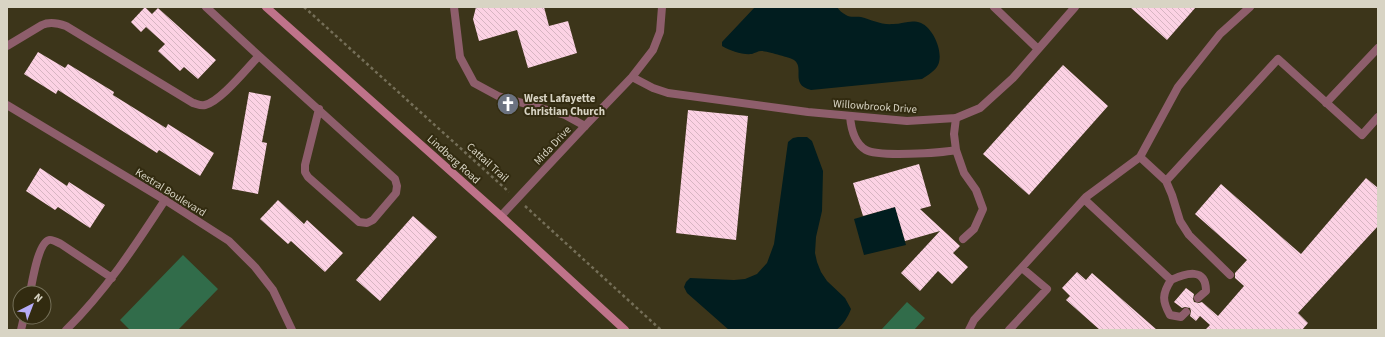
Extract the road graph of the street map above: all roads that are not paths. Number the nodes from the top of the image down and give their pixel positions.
1 (206, 7) edge
2 (266, 7) edge
3 (454, 7) edge
4 (662, 7) edge
5 (994, 7) edge
6 (1075, 7) edge
7 (1250, 7) edge
8 (7, 46) edge
9 (1378, 48) edge
10 (1038, 49) junction
11 (259, 56) junction
12 (632, 77) junction
13 (1326, 103) junction
14 (7, 105) edge
15 (319, 110) junction
16 (850, 116) junction
17 (1378, 117) edge
18 (956, 118) junction
19 (585, 126) junction
20 (956, 150) junction
21 (1140, 156) junction
22 (1166, 181) junction
23 (1084, 199) junction
24 (165, 200) junction
25 (501, 216) junction
26 (963, 239) dead end
27 (1022, 268) junction
28 (1230, 275) dead end
29 (112, 278) junction
30 (1171, 280) junction
31 (32, 285) edge
32 (1198, 298) dead end
33 (1186, 312) dead end
34 (66, 330) edge
35 (292, 330) edge
36 (625, 330) edge
37 (969, 330) edge
38 (1009, 330) edge

1 - 11 street
2 - 25 main road, Lindberg Road
3 - 19 street
4 - 12 street, Mida Drive
5 - 10 street
6 - 10 street, Willowbrook Drive
7 - 21 street
8 - 11 street
9 - 13 street
10 - 18 street, Willowbrook Drive
11 - 15 street
12 - 16 street, Willowbrook Drive
12 - 19 street, Mida Drive
13 - 17 street
13 - 22 street
14 - 24 street, Kestral Boulevard
15 - 15 street
16 - 18 street, Willowbrook Drive
16 - 20 street
18 - 20 street
19 - 25 street, Mida Drive
20 - 26 street
21 - 22 street
21 - 23 street
22 - 28 street
23 - 27 street
23 - 30 street
24 - 29 street
24 - 35 street, Kestral Boulevard
25 - 36 main road, Lindberg Road
27 - 37 street
27 - 38 street
29 - 31 street
29 - 34 street
30 - 32 street
30 - 33 street

